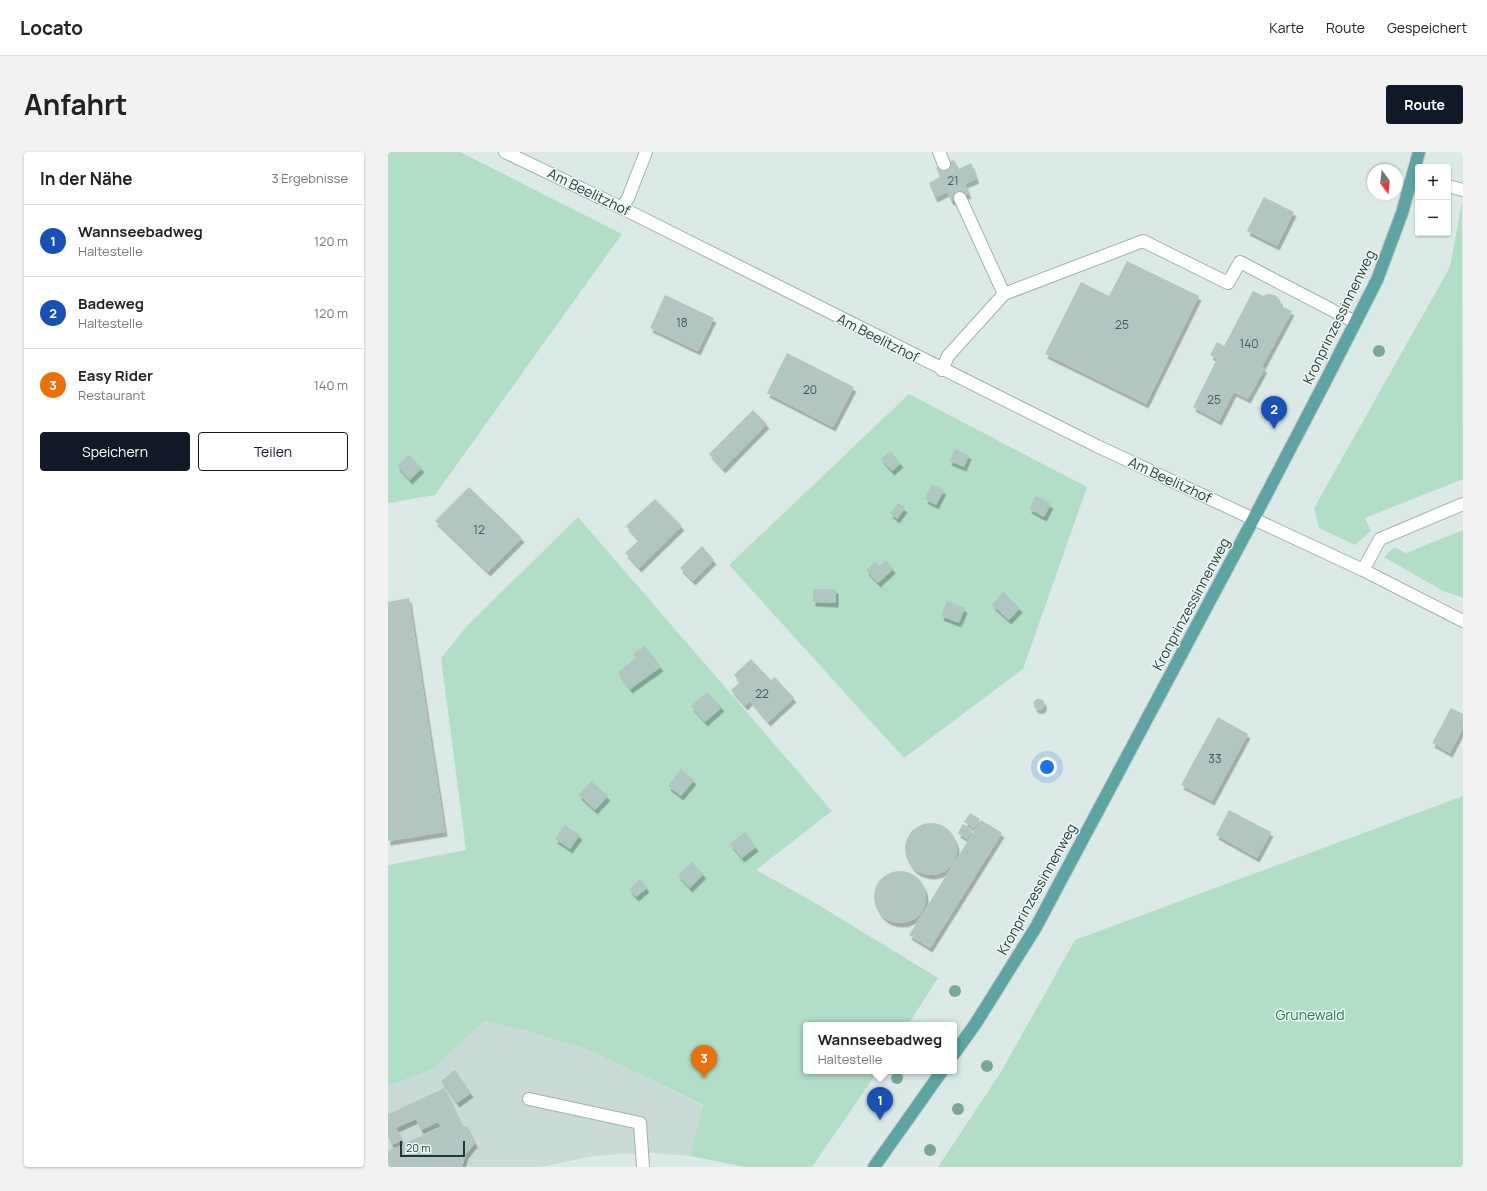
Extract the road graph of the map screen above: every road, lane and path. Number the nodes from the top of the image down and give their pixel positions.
1 (505, 152) edge
2 (646, 152) edge
3 (939, 152) edge
4 (1418, 152) edge
5 (944, 164) tunnel mouth
6 (1417, 164) edge
7 (1415, 177) edge
8 (1451, 187) edge
9 (1463, 190) edge
10 (960, 198) tunnel mouth
11 (622, 208) junction
12 (1004, 294) junction
13 (1355, 322) junction
14 (942, 370) junction
15 (1463, 504) edge
16 (1254, 518) junction
17 (1363, 570) junction
18 (1463, 621) edge
19 (957, 1050) edge
20 (940, 1074) edge
21 (529, 1099) dead end
22 (643, 1167) edge
23 (874, 1167) edge

1 - 11 street, Am Beelitzhof
2 - 11 street
3 - 5 street
4 - 6 main road, Kronprinzessinnenweg
7 - 13 main road, Kronprinzessinnenweg
8 - 9 street
10 - 12 street
11 - 14 street, Am Beelitzhof
12 - 13 street
12 - 14 street
13 - 16 main road, Kronprinzessinnenweg
14 - 16 street, Am Beelitzhof
15 - 17 street
16 - 17 street, Am Beelitzhof
16 - 19 main road, Kronprinzessinnenweg
17 - 18 street, Am Beelitzhof
20 - 23 main road
21 - 22 street

